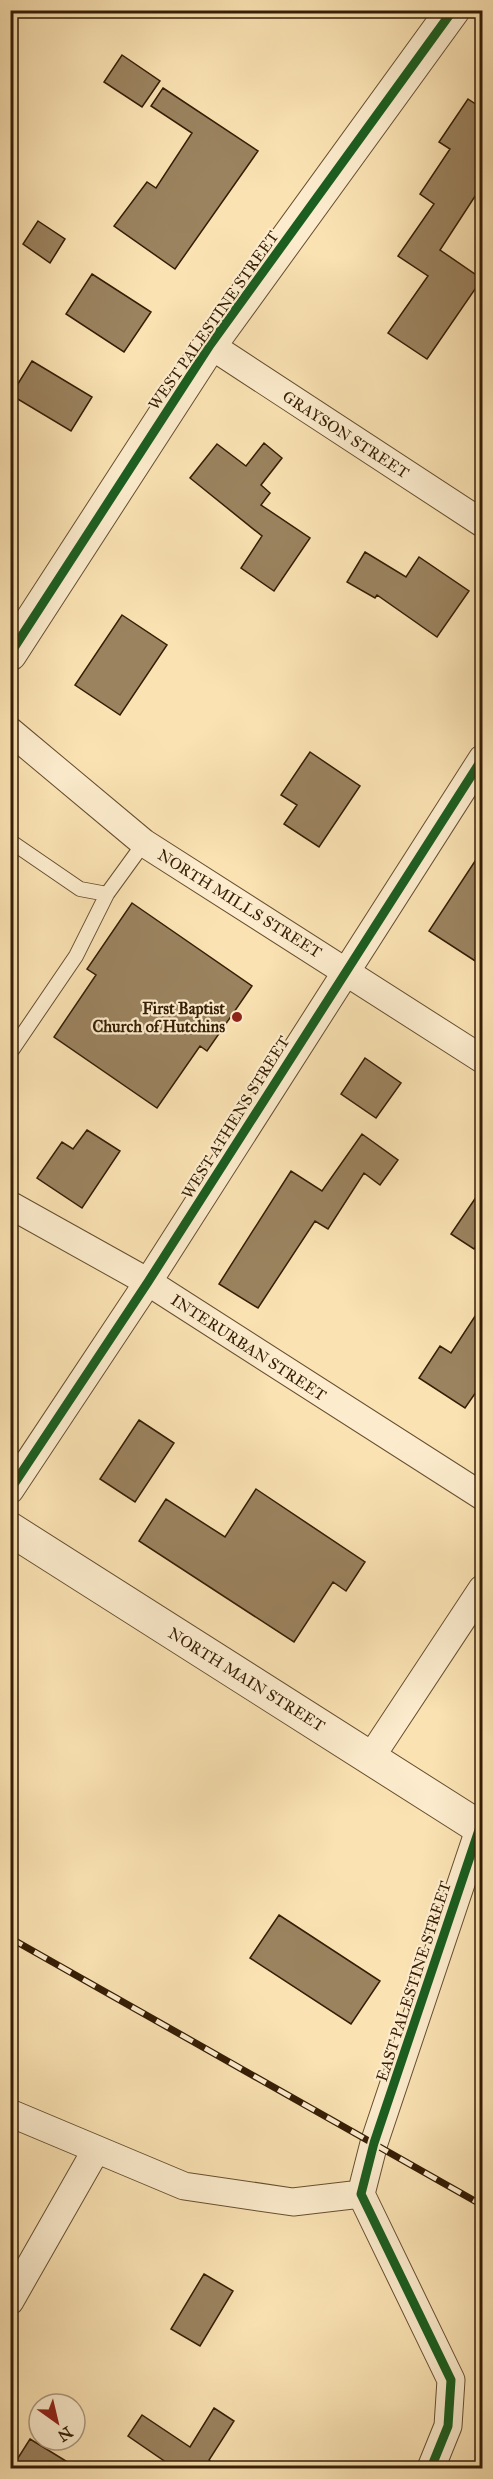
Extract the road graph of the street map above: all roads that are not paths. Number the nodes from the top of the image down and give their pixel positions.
1 (453, 10) edge
2 (210, 345) junction
3 (483, 523) edge
4 (10, 654) edge
5 (10, 731) edge
6 (483, 759) edge
7 (10, 841) edge
8 (144, 843) junction
9 (106, 894) junction
10 (346, 970) junction
11 (10, 1053) edge
12 (483, 1059) edge
13 (10, 1205) edge
14 (148, 1282) junction
15 (10, 1490) edge
16 (483, 1496) edge
17 (10, 1529) edge
18 (483, 1589) edge
19 (371, 1757) junction
20 (481, 1828) edge
21 (10, 2113) edge
22 (96, 2150) junction
23 (361, 2194) junction
24 (10, 2301) edge
25 (431, 2469) edge

1 - 2 street, WEST PALESTINE STREET
2 - 3 street, GRAYSON STREET
2 - 4 street, WEST PALESTINE STREET
5 - 8 street, NORTH MILLS STREET
6 - 10 street, WEST ATHENS STREET
7 - 9 lane
8 - 9 lane
8 - 10 street, NORTH MILLS STREET
9 - 11 lane
10 - 12 street, NORTH MILLS STREET
10 - 14 street, WEST ATHENS STREET
13 - 14 street, INTERURBAN STREET
14 - 15 street, WEST ATHENS STREET
14 - 16 street, INTERURBAN STREET
17 - 19 street, NORTH MAIN STREET
18 - 19 street
19 - 20 street, NORTH MAIN STREET
20 - 23 street, EAST PALESTINE STREET
21 - 22 street
22 - 23 street
22 - 24 street
23 - 25 street

